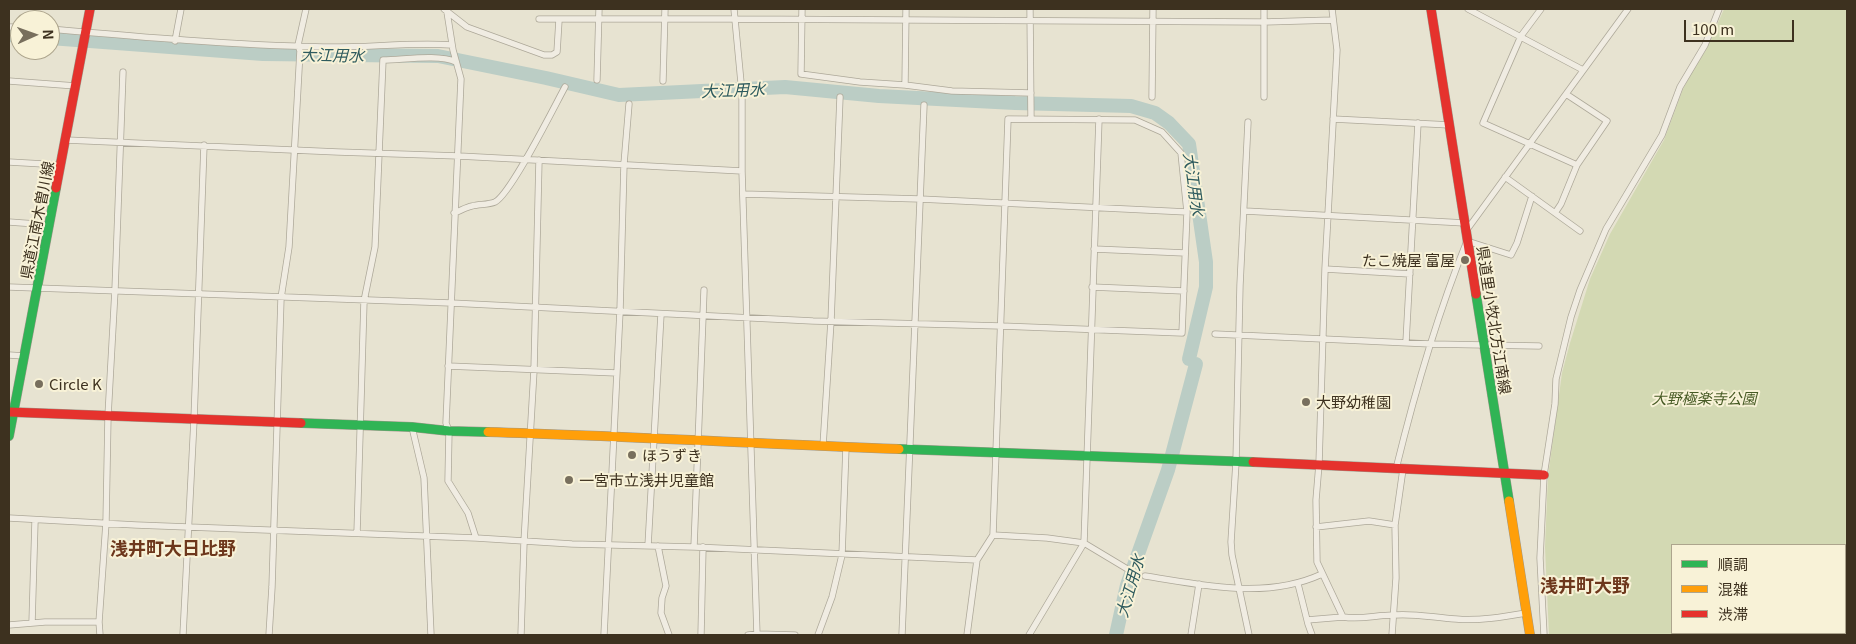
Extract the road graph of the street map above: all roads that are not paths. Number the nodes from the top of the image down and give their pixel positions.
1 (90, 9) edge
2 (181, 9) edge
3 (306, 9) edge
4 (599, 9) edge
5 (664, 9) edge
6 (734, 9) edge
7 (802, 9) edge
8 (906, 9) edge
9 (1030, 9) edge
10 (1153, 9) edge
11 (1264, 9) edge
12 (1332, 9) edge
13 (1431, 9) edge
14 (1468, 9) edge
15 (1541, 9) edge
16 (1628, 9) edge
17 (1719, 9) edge
18 (445, 10) edge
19 (736, 18) junction
20 (539, 19) dead end
21 (665, 19) junction
22 (802, 19) junction
23 (559, 20) junction
24 (599, 20) junction
25 (906, 20) junction
26 (1030, 20) junction
27 (1332, 20) junction
28 (1153, 21) junction
29 (1264, 22) junction
30 (60, 30) edge
31 (86, 32) junction
32 (1521, 36) junction
33 (175, 40) junction
34 (453, 47) junction
35 (299, 48) junction
36 (456, 61) junction
37 (1583, 70) junction
38 (123, 72) dead end
39 (598, 80) dead end
40 (9, 81) edge
41 (663, 81) dead end
42 (905, 85) junction
43 (76, 86) junction
44 (565, 87) dead end
45 (1031, 93) junction
46 (1566, 94) junction
47 (840, 97) dead end
48 (1152, 97) dead end
49 (1264, 97) dead end
50 (629, 104) dead end
51 (924, 105) dead end
52 (1031, 119) junction
53 (1100, 119) junction
54 (1333, 120) junction
55 (1248, 122) dead end
56 (1418, 123) junction
57 (1450, 126) junction
58 (66, 140) junction
59 (120, 142) junction
60 (1529, 143) junction
61 (204, 145) junction
62 (294, 150) junction
63 (378, 153) junction
64 (459, 156) junction
65 (526, 159) junction
66 (539, 160) junction
67 (9, 162) edge
68 (624, 164) junction
69 (61, 165) junction
70 (1577, 165) junction
71 (742, 171) junction
72 (1504, 177) junction
73 (742, 194) junction
74 (836, 196) junction
75 (1532, 196) junction
76 (920, 199) junction
77 (1006, 203) junction
78 (1095, 207) junction
79 (1245, 211) junction
80 (1187, 212) junction
81 (454, 213) junction
82 (1555, 213) junction
83 (1328, 216) junction
84 (1413, 220) junction
85 (9, 222) edge
86 (50, 225) junction
87 (1465, 227) junction
88 (1580, 231) dead end
89 (1467, 241) junction
90 (1094, 249) junction
91 (1185, 253) junction
92 (1325, 269) junction
93 (1410, 274) junction
94 (9, 287) edge
95 (1092, 287) junction
96 (38, 288) junction
97 (115, 290) junction
98 (704, 290) dead end
99 (1184, 291) junction
100 (199, 293) junction
101 (281, 298) junction
102 (364, 301) junction
103 (452, 303) junction
104 (536, 308) junction
105 (620, 310) junction
106 (661, 314) junction
107 (703, 314) junction
108 (747, 317) junction
109 (831, 321) junction
110 (914, 323) junction
111 (1001, 326) junction
112 (1091, 329) junction
113 (1215, 334) dead end
114 (1239, 337) junction
115 (1324, 338) junction
116 (1406, 342) junction
117 (1431, 344) junction
118 (1484, 344) junction
119 (1539, 346) dead end
120 (9, 355) edge
121 (24, 356) junction
122 (448, 366) junction
123 (534, 370) junction
124 (617, 373) junction
125 (11, 413) edge
126 (108, 416) junction
127 (194, 420) junction
128 (277, 422) junction
129 (360, 426) junction
130 (412, 427) junction
131 (449, 431) junction
132 (530, 432) junction
133 (9, 436) edge
134 (614, 436) junction
135 (654, 439) junction
136 (698, 441) junction
137 (751, 444) junction
138 (823, 446) junction
139 (846, 447) junction
140 (910, 449) junction
141 (996, 452) junction
142 (1088, 456) junction
143 (1236, 462) junction
144 (1319, 464) junction
145 (1399, 469) junction
146 (1504, 471) junction
147 (1544, 475) junction
148 (9, 518) edge
149 (35, 520) junction
150 (106, 523) junction
151 (1395, 525) junction
152 (189, 527) junction
153 (1316, 527) junction
154 (273, 529) junction
155 (356, 533) junction
156 (993, 535) junction
157 (426, 536) junction
158 (476, 538) junction
159 (524, 542) junction
160 (1084, 543) junction
161 (609, 544) junction
162 (648, 546) junction
163 (658, 546) junction
164 (694, 547) junction
165 (703, 548) junction
166 (754, 551) junction
167 (842, 555) junction
168 (905, 556) junction
169 (977, 560) junction
170 (1129, 570) dead end
171 (1322, 574) junction
172 (1145, 576) dead end
173 (1199, 584) junction
174 (1298, 584) junction
175 (1238, 588) junction
176 (1526, 613) junction
177 (1393, 614) junction
178 (1344, 617) junction
179 (1306, 620) junction
180 (99, 622) junction
181 (32, 623) junction
182 (9, 625) edge
183 (757, 634) edge
184 (100, 635) edge
185 (183, 635) edge
186 (269, 635) edge
187 (432, 635) edge
188 (521, 635) edge
189 (604, 635) edge
190 (669, 635) edge
191 (701, 635) edge
192 (748, 635) edge
193 (795, 635) edge
194 (818, 635) edge
195 (902, 635) edge
196 (966, 635) edge
197 (1029, 635) edge
198 (1191, 635) edge
199 (1249, 635) edge
200 (1312, 635) edge
201 (1392, 635) edge
202 (1530, 635) edge
203 (1544, 635) edge

1 - 31 street, 県道江南木曽川線
2 - 33 street
3 - 35 street
4 - 24 street
5 - 21 street
6 - 19 street
7 - 22 street
8 - 25 street
9 - 26 street
10 - 28 street
11 - 29 street
12 - 27 street
13 - 57 street, 県道里小牧北方江南線
14 - 32 street
15 - 32 street
16 - 37 street
17 - 147 street
18 - 23 street
18 - 34 street
19 - 21 street
19 - 22 street
19 - 71 street
20 - 23 street
21 - 24 street
21 - 41 street
22 - 25 street
22 - 42 street
23 - 24 street
24 - 39 street
25 - 26 street
25 - 42 street
26 - 28 street
26 - 45 street
27 - 29 street
27 - 54 street
28 - 29 street
28 - 48 street
29 - 49 street
30 - 31 street
31 - 33 street
31 - 43 street, 県道江南木曽川線
32 - 37 street
32 - 60 street
33 - 35 street
34 - 35 street
34 - 36 street
35 - 62 street
36 - 63 street
36 - 64 street
37 - 46 street
38 - 59 street
40 - 43 street
42 - 45 street
43 - 58 street, 県道江南木曽川線
44 - 65 street
45 - 52 street
46 - 60 street
46 - 70 street
47 - 74 street
50 - 68 street
51 - 76 street
52 - 53 street
52 - 77 street
53 - 78 street
53 - 80 street
54 - 56 street
54 - 83 street
55 - 79 street
56 - 57 street
56 - 84 street
57 - 87 street, 県道里小牧北方江南線
58 - 59 street
58 - 69 street, 県道江南木曽川線
59 - 61 street
59 - 97 street
60 - 70 street
60 - 72 street
61 - 62 street
61 - 100 street
62 - 63 street
62 - 101 street
63 - 64 street
63 - 102 street
64 - 65 street
64 - 81 street
65 - 66 street
65 - 81 street
66 - 68 street
66 - 104 street
67 - 69 street
68 - 71 street
68 - 105 street
69 - 86 street, 県道江南木曽川線
70 - 82 street
71 - 73 street
72 - 75 street
72 - 87 street
73 - 74 street
73 - 108 street
74 - 76 street
74 - 109 street
75 - 82 street
75 - 89 street
76 - 77 street
76 - 110 street
77 - 78 street
77 - 111 street
78 - 80 street
78 - 90 street
79 - 83 street
79 - 114 street
80 - 91 street
81 - 103 street
82 - 88 street
83 - 84 street
83 - 92 street
84 - 87 street
84 - 93 street
85 - 86 street
86 - 96 street, 県道江南木曽川線
87 - 89 street, 県道里小牧北方江南線
89 - 117 street
89 - 118 street, 県道里小牧北方江南線
90 - 91 street
90 - 95 street
91 - 99 street
92 - 93 street
92 - 115 street
93 - 116 street
94 - 96 street
95 - 99 street
95 - 112 street
96 - 97 street
96 - 121 street, 県道江南木曽川線
97 - 100 street
97 - 126 street
98 - 107 street
99 - 112 street
100 - 101 street
100 - 127 street
101 - 102 street
101 - 128 street
102 - 103 street
102 - 129 street
103 - 104 street
103 - 122 street
104 - 105 street
104 - 123 street
105 - 106 street
105 - 124 street
106 - 107 street
106 - 135 street
107 - 108 street
107 - 136 street
108 - 109 street
108 - 137 street
109 - 110 street
109 - 138 street
110 - 111 street
110 - 140 street
111 - 112 street
111 - 141 street
112 - 142 street
113 - 114 street
114 - 115 street
114 - 143 street
115 - 116 street
115 - 144 street
116 - 117 street
117 - 118 street
117 - 145 street
118 - 119 street
118 - 146 street, 県道里小牧北方江南線
120 - 121 street
121 - 125 street, 県道江南木曽川線
122 - 123 street
122 - 131 street
123 - 124 street
123 - 132 street
124 - 134 street
125 - 126 street
125 - 133 street, 県道江南木曽川線
126 - 127 street
126 - 150 street
127 - 128 street
127 - 152 street
128 - 129 street
128 - 154 street
129 - 130 street
129 - 155 street
130 - 131 street
130 - 157 street
131 - 132 street
131 - 158 street
132 - 134 street
132 - 159 street
134 - 135 street
134 - 161 street
135 - 136 street
135 - 162 street
136 - 137 street
136 - 164 street
137 - 138 street
137 - 166 street
138 - 139 street
139 - 140 street
139 - 167 street
140 - 141 street
140 - 168 street
141 - 142 street
141 - 156 street
142 - 143 street
142 - 160 street
143 - 144 street
143 - 175 street
144 - 145 street
144 - 153 street
145 - 146 street
145 - 151 street
146 - 147 street
146 - 176 street, 県道里小牧北方江南線
147 - 203 street
148 - 149 street
149 - 150 street
149 - 181 street
150 - 152 street
150 - 180 street
151 - 153 street
151 - 177 street
152 - 154 street
152 - 185 street
153 - 171 street
154 - 155 street
154 - 186 street
155 - 157 street
156 - 160 street
156 - 169 street
157 - 158 street
157 - 187 street
158 - 159 street
159 - 161 street
159 - 188 street
160 - 170 street
160 - 197 street
161 - 162 street
161 - 189 street
162 - 163 street
163 - 164 street
163 - 190 street
164 - 165 street
165 - 166 street
165 - 191 street
166 - 167 street
166 - 183 street
167 - 168 street
167 - 194 street
168 - 169 street
168 - 195 street
169 - 196 street
171 - 174 street
171 - 178 street
172 - 173 street
173 - 175 street
173 - 198 street
174 - 175 street
174 - 179 street
175 - 199 street
176 - 177 street
176 - 202 street, 県道里小牧北方江南線
177 - 178 street
177 - 201 street
178 - 179 street
179 - 200 street
180 - 181 street
180 - 184 street
181 - 182 street
183 - 192 street
183 - 193 street

